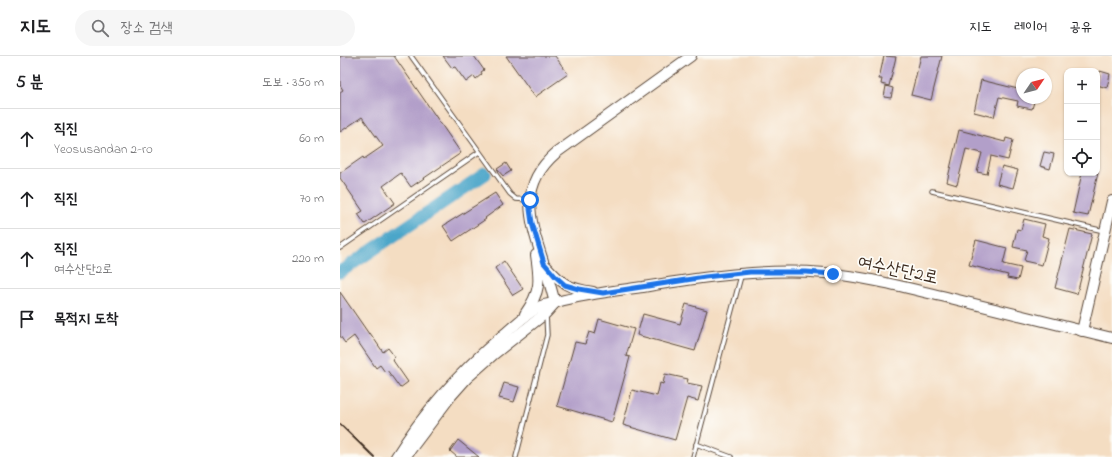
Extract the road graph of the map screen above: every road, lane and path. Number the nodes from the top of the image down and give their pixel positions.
1 (412, 56) edge
2 (691, 56) edge
3 (479, 152) junction
4 (932, 191) dead end
5 (530, 200) junction
6 (1112, 201) edge
7 (1110, 216) edge
8 (1105, 231) junction
9 (535, 238) junction
10 (340, 248) edge
11 (544, 263) junction
12 (742, 273) junction
13 (603, 293) junction
14 (555, 303) junction
15 (546, 313) junction
16 (521, 320) junction
17 (1082, 331) junction
18 (1112, 338) edge
19 (696, 444) junction
20 (396, 457) edge
21 (405, 457) edge
22 (516, 457) edge
23 (692, 457) edge
24 (731, 457) edge

1 - 3 lane
2 - 5 street
3 - 5 lane
3 - 10 lane
4 - 8 lane
5 - 9 street
6 - 7 street
7 - 8 street
8 - 17 street
9 - 11 street
9 - 16 street
11 - 13 street
11 - 14 street
12 - 13 street, 여수산단2로
12 - 17 street, 여수산단2로
12 - 19 lane
13 - 14 street, 여수산단2로
14 - 15 street
14 - 16 street, 여수산단2로
15 - 21 street
15 - 22 lane
16 - 20 street
17 - 18 street, 여수산단2로
19 - 23 lane
19 - 24 lane

